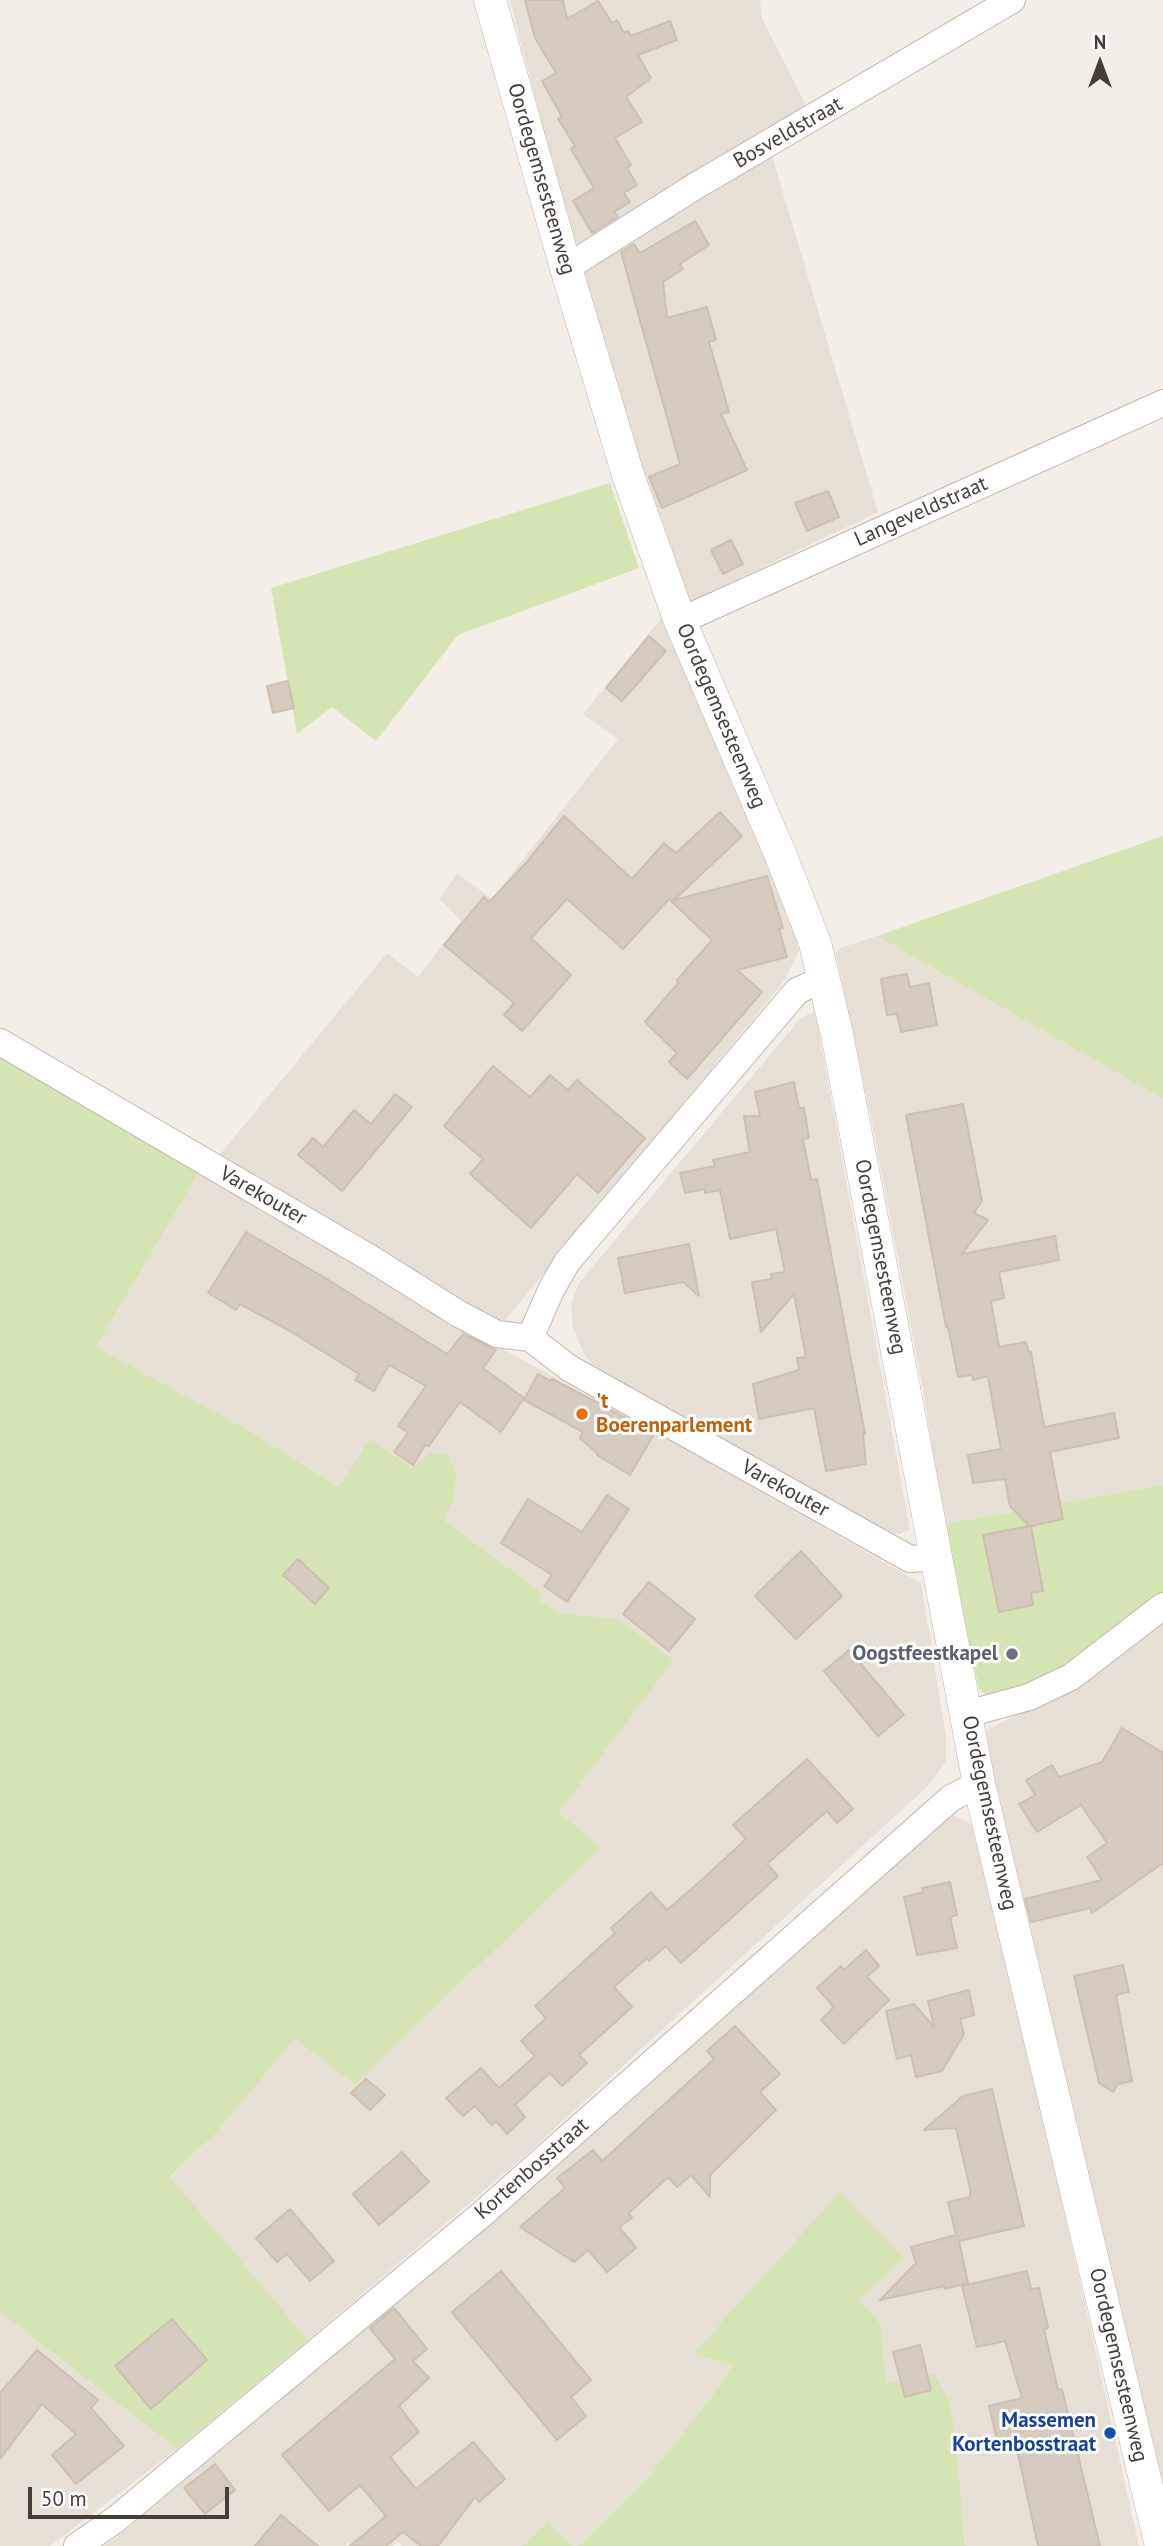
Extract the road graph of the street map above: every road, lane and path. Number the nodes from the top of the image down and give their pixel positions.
1 (490, 0) edge
2 (1012, 0) edge
3 (566, 268) junction
4 (1163, 403) edge
5 (680, 621) junction
6 (823, 979) junction
7 (0, 1042) edge
8 (530, 1338) junction
9 (938, 1556) junction
10 (1163, 1606) edge
11 (967, 1714) junction
12 (979, 1784) junction
13 (77, 2546) edge
14 (1161, 2546) edge

1 - 3 street, Oordegemsesteenweg
2 - 3 street, Bosveldstraat
3 - 5 street, Oordegemsesteenweg
4 - 5 street, Langeveldstraat
5 - 6 street, Oordegemsesteenweg
6 - 8 street
6 - 9 street, Oordegemsesteenweg
7 - 8 street, Varekouter
8 - 9 street, Varekouter
9 - 11 street, Oordegemsesteenweg
10 - 11 street
11 - 12 street, Oordegemsesteenweg
12 - 13 street, Kortenbosstraat
12 - 14 street, Oordegemsesteenweg

